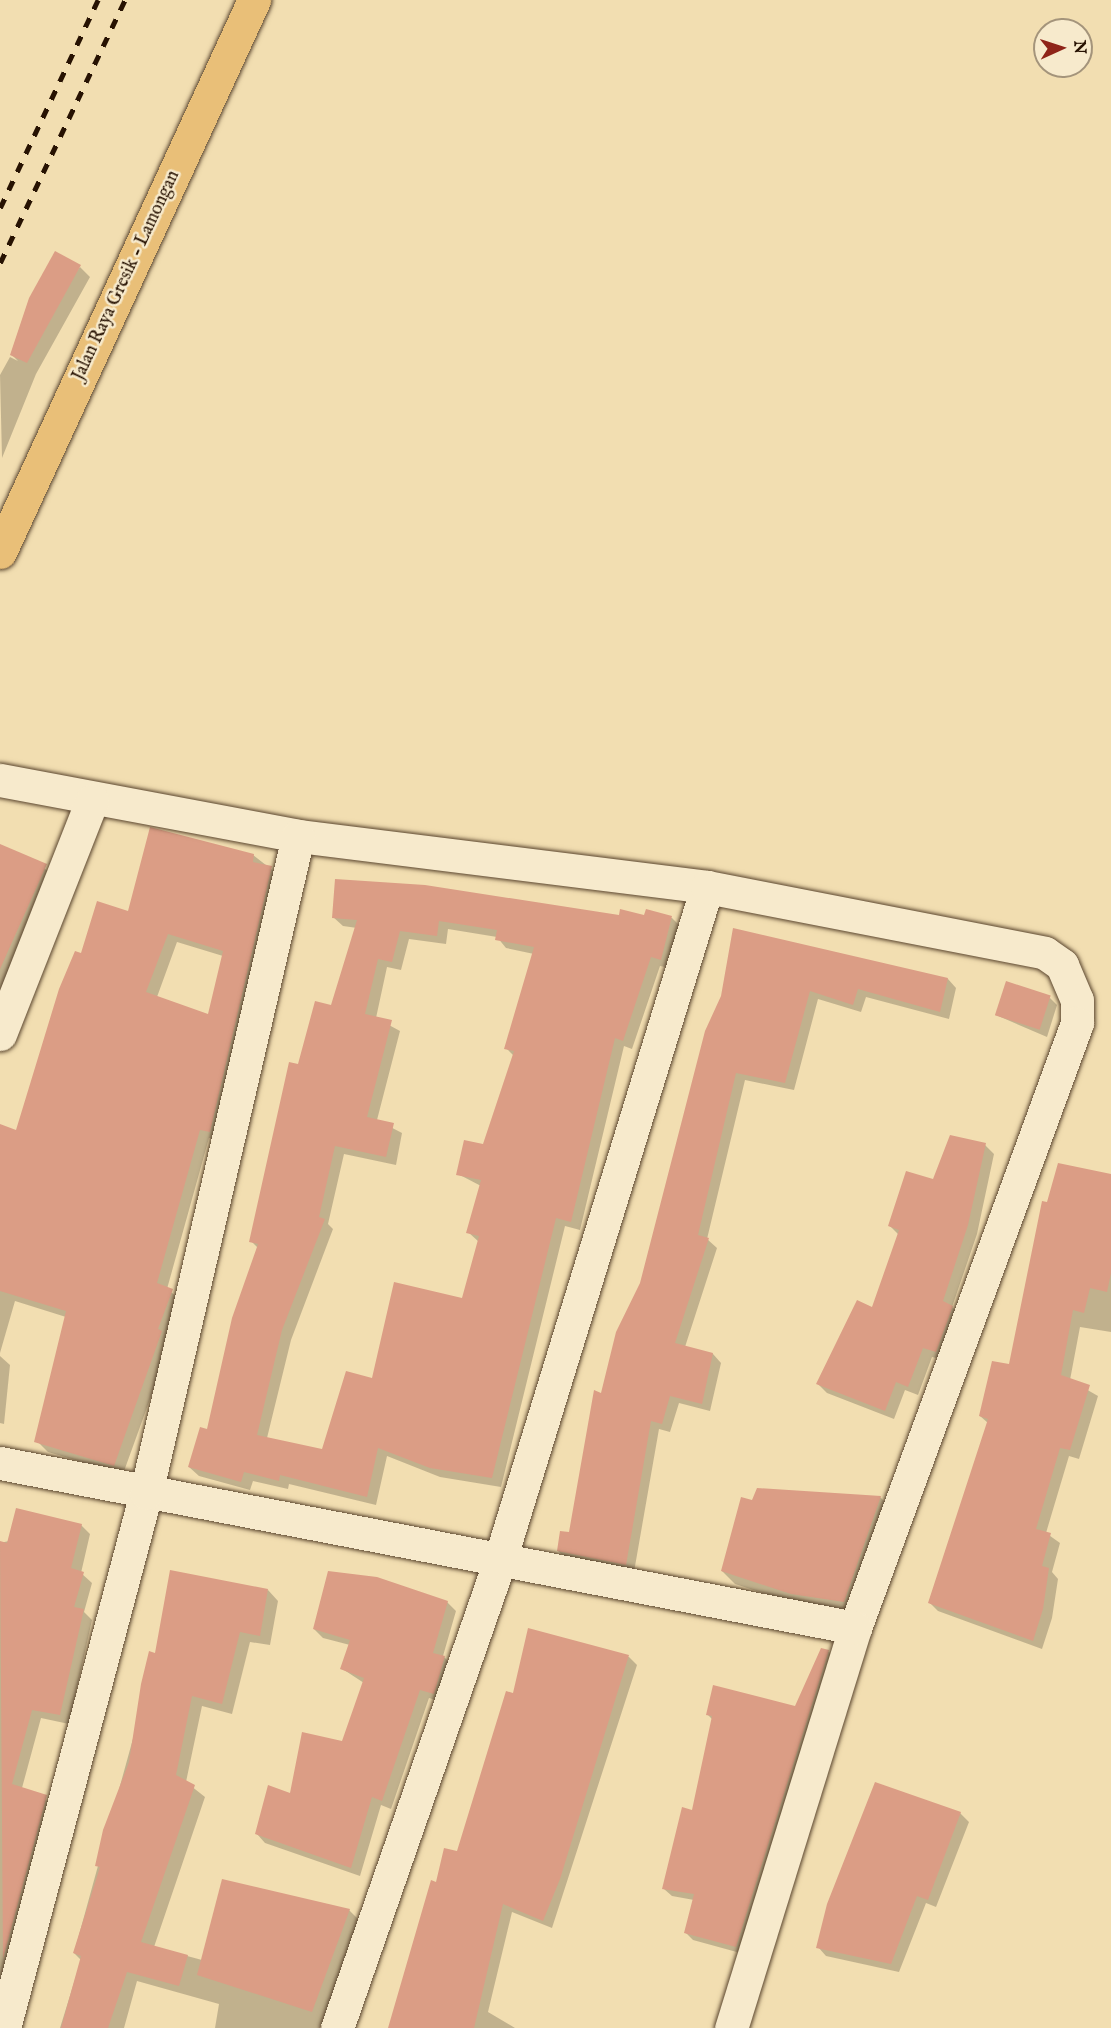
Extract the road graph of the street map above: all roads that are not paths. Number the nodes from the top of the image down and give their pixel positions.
1 (254, 0) edge
2 (0, 552) edge
3 (0, 780) edge
4 (92, 800) junction
5 (298, 836) junction
6 (707, 887) junction
7 (0, 1034) edge
8 (0, 1463) edge
9 (146, 1493) junction
10 (498, 1563) junction
11 (855, 1628) junction
12 (4, 2028) edge
13 (337, 2028) edge
14 (731, 2028) edge

1 - 2 highway, Jalan Raya Gresik - Lamongan
3 - 4 street
4 - 5 street
4 - 7 street
5 - 6 street
5 - 9 street
6 - 10 street
6 - 11 street
8 - 9 street
9 - 10 street
9 - 12 street
10 - 11 street
10 - 13 street
11 - 14 street

